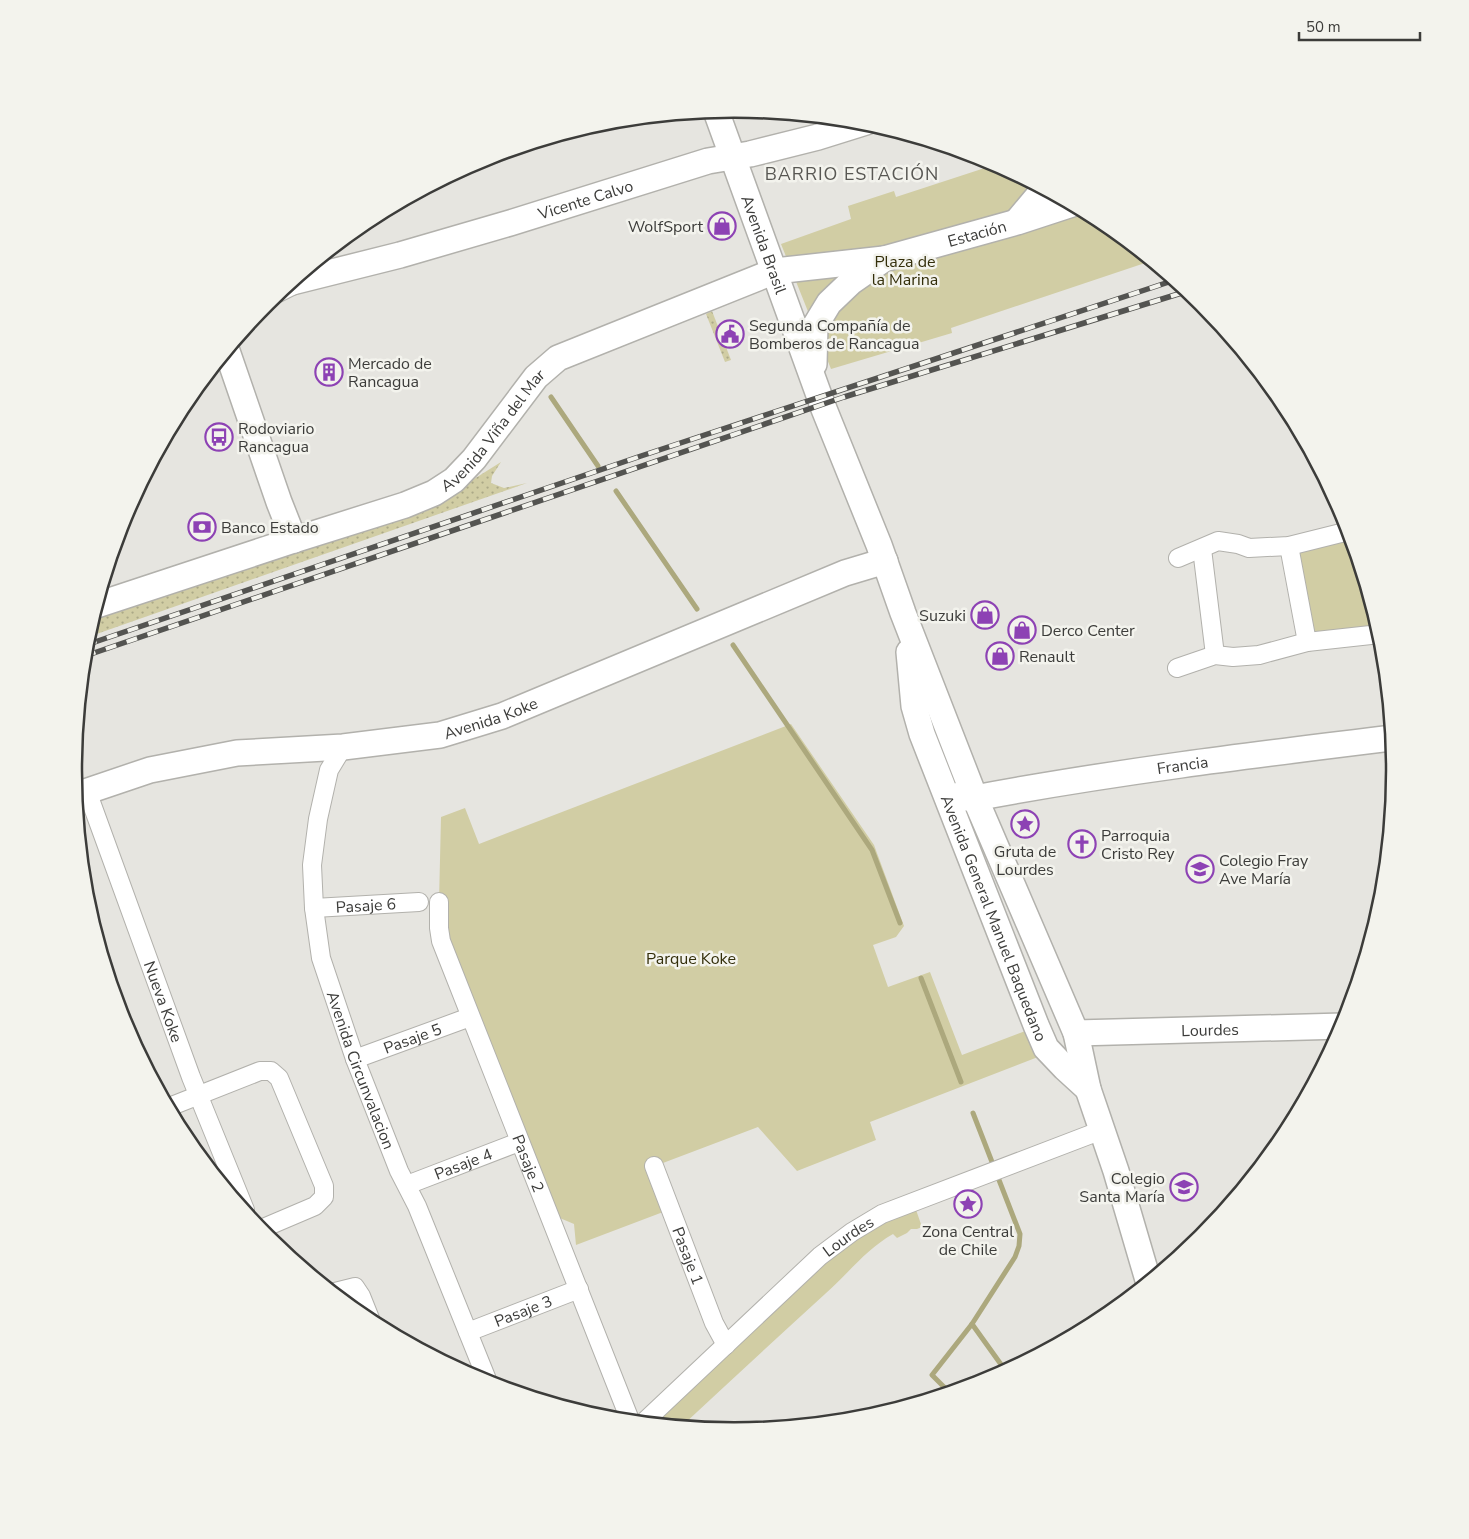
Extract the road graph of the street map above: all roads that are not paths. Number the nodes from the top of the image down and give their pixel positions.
1 (719, 118) edge
2 (848, 128) edge
3 (733, 156) junction
4 (1040, 194) edge
5 (1063, 207) edge
6 (1017, 222) junction
7 (884, 259) junction
8 (775, 271) junction
9 (309, 276) edge
10 (229, 358) edge
11 (824, 408) junction
12 (1342, 533) edge
13 (294, 540) junction
14 (1289, 546) junction
15 (1202, 549) junction
16 (1178, 558) dead end
17 (884, 561) junction
18 (105, 602) edge
19 (903, 613) junction
20 (1372, 635) edge
21 (1306, 642) junction
22 (1215, 656) junction
23 (1177, 668) dead end
24 (922, 734) junction
25 (1385, 739) edge
26 (343, 747) junction
27 (83, 793) edge
28 (83, 796) edge
29 (975, 798) junction
30 (419, 902) dead end
31 (439, 902) dead end
32 (314, 908) junction
33 (470, 1017) junction
34 (1334, 1026) edge
35 (1076, 1033) junction
36 (355, 1059) junction
37 (1088, 1089) junction
38 (198, 1095) junction
39 (175, 1104) edge
40 (1102, 1130) junction
41 (519, 1142) junction
42 (654, 1166) dead end
43 (407, 1185) junction
44 (237, 1190) edge
45 (268, 1226) edge
46 (1146, 1274) edge
47 (578, 1289) junction
48 (342, 1290) edge
49 (366, 1308) edge
50 (468, 1332) junction
51 (726, 1345) junction
52 (484, 1371) edge
53 (627, 1412) edge
54 (650, 1416) edge

1 - 3 street, Avenida Brasil
2 - 3 street, Vicente Calvo
3 - 8 street, Avenida Brasil
3 - 9 street, Vicente Calvo
4 - 6 street
5 - 6 street, Estación
6 - 7 street, Estación
7 - 8 street, Avenida Viña del Mar
7 - 11 street, Estación
8 - 11 street, Avenida Brasil
8 - 13 street, Avenida Viña del Mar
10 - 13 street
11 - 17 street, Avenida General Manuel Baquedano
12 - 14 street
13 - 18 street, Avenida Viña del Mar
14 - 15 street
14 - 21 street
15 - 16 street
15 - 22 street
17 - 19 street, Avenida General Manuel Baquedano
17 - 26 street, Avenida Koke
19 - 24 street, Avenida General Manuel Baquedano
19 - 29 street, Avenida General Manuel Baquedano
20 - 21 street
21 - 22 street
22 - 23 street
24 - 29 street, Avenida General Manuel Baquedano
24 - 37 street, Avenida General Manuel Baquedano
25 - 29 street, Francia
26 - 27 street, Avenida Koke
26 - 32 street, Avenida Circunvalacion
28 - 38 street, Nueva Koke
29 - 35 street, Avenida General Manuel Baquedano
30 - 32 street, Pasaje 6
31 - 33 street, Pasaje 2
32 - 36 street, Avenida Circunvalacion
33 - 36 street, Pasaje 5
33 - 41 street, Pasaje 2
34 - 35 street, Lourdes
35 - 37 street, Avenida General Manuel Baquedano
36 - 43 street, Avenida Circunvalacion
37 - 40 street, Avenida General Manuel Baquedano
38 - 39 street
38 - 44 street, Nueva Koke
38 - 45 street
40 - 46 street, Avenida General Manuel Baquedano
40 - 51 street, Lourdes
41 - 43 street, Pasaje 4
41 - 47 street, Pasaje 2
42 - 51 street, Pasaje 1
43 - 50 street, Avenida Circunvalacion
47 - 50 street, Pasaje 3
47 - 53 street, Pasaje 2
48 - 49 street
50 - 52 street, Avenida Circunvalacion
51 - 54 street, Lourdes

